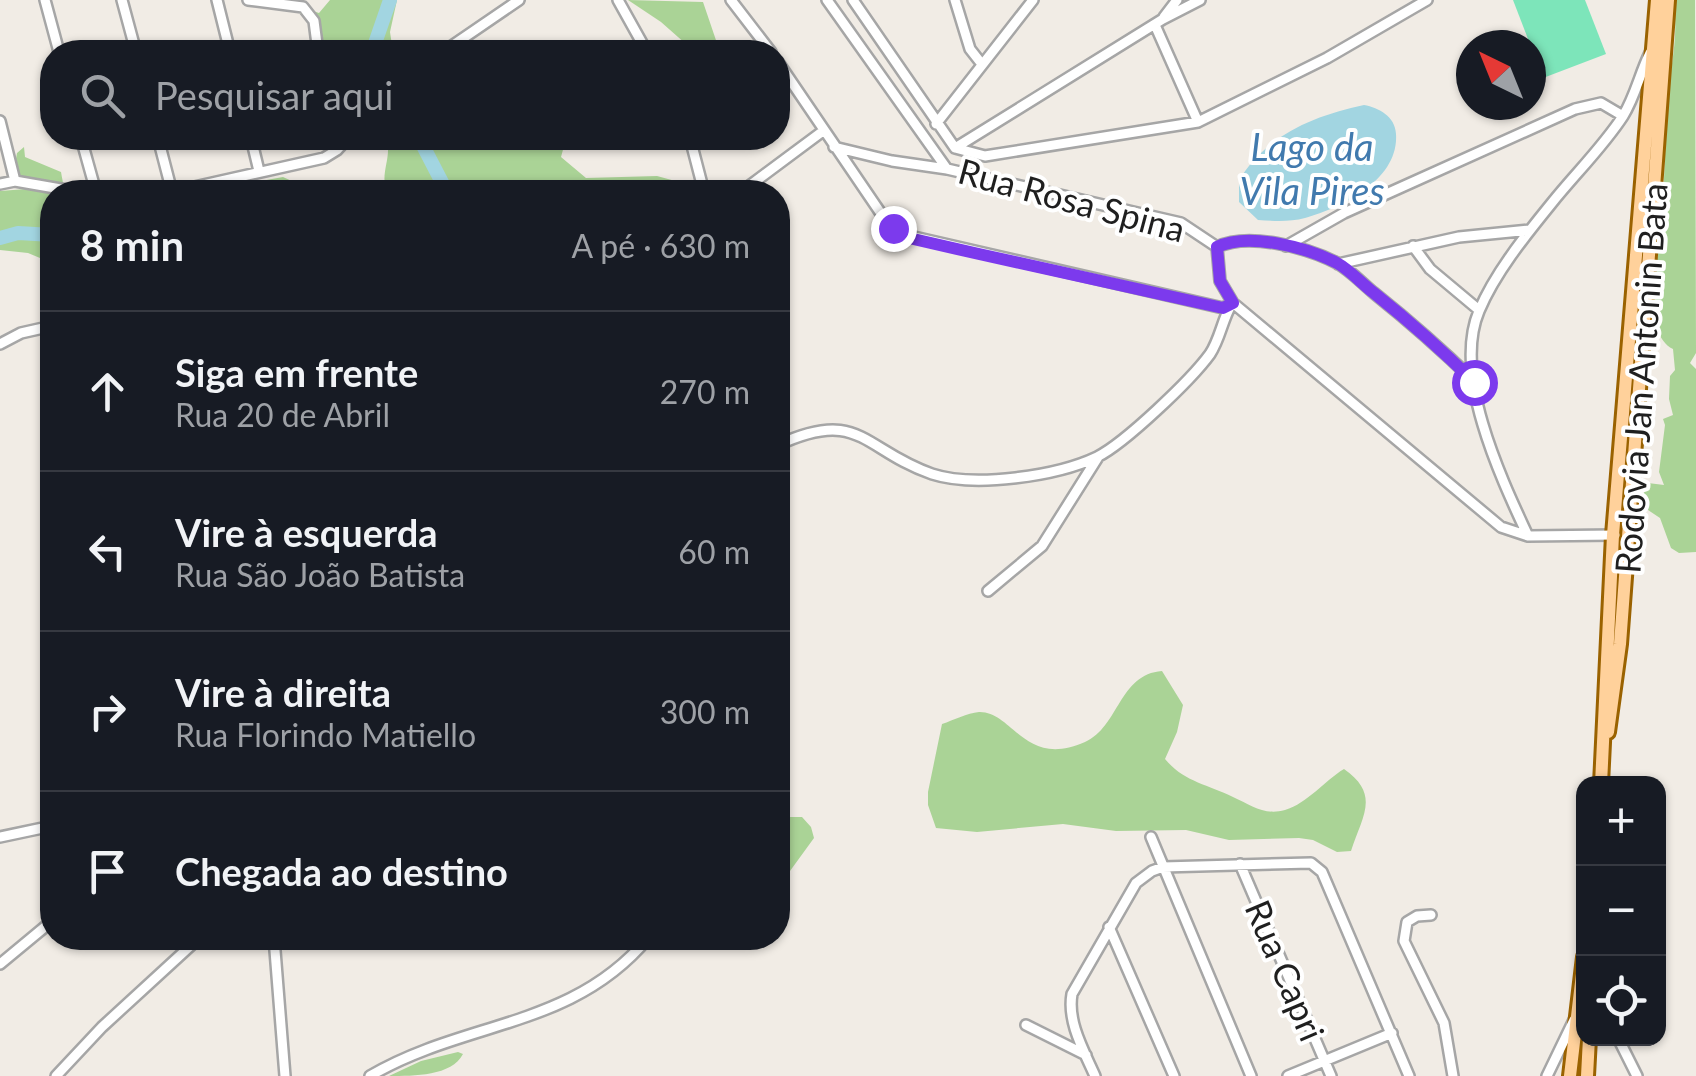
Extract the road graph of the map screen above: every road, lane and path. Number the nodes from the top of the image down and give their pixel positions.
1 (45, 0) edge
2 (122, 0) edge
3 (217, 0) edge
4 (248, 0) edge
5 (519, 0) edge
6 (618, 0) edge
7 (732, 0) edge
8 (827, 0) edge
9 (853, 0) edge
10 (954, 0) edge
11 (1034, 0) edge
12 (1177, 0) edge
13 (1200, 0) edge
14 (1426, 0) edge
15 (1658, 0) edge
16 (1668, 0) edge
17 (1159, 22) junction
18 (56, 40) edge
19 (133, 40) edge
20 (227, 40) edge
21 (316, 40) edge
22 (461, 40) edge
23 (640, 40) edge
24 (762, 40) edge
25 (1653, 46) junction
26 (981, 63) junction
27 (790, 81) edge
28 (1623, 116) junction
29 (0, 121) edge
30 (1198, 122) junction
31 (936, 124) junction
32 (823, 132) junction
33 (834, 146) junction
34 (955, 148) junction
35 (84, 150) edge
36 (161, 150) edge
37 (254, 150) edge
38 (337, 150) edge
39 (693, 150) edge
40 (947, 169) junction
41 (260, 170) junction
42 (93, 180) edge
43 (169, 180) edge
44 (220, 180) edge
45 (701, 180) edge
46 (757, 180) edge
47 (15, 182) junction
48 (0, 184) edge
49 (40, 186) edge
50 (1530, 230) junction
51 (1286, 246) junction
52 (1413, 246) junction
53 (1217, 247) junction
54 (1338, 264) junction
55 (1233, 303) junction
56 (1479, 310) junction
57 (40, 329) edge
58 (0, 344) edge
59 (1474, 382) junction
60 (790, 440) edge
61 (1098, 457) junction
62 (1621, 535) junction
63 (1528, 536) junction
64 (988, 591) dead end
65 (1602, 776) edge
66 (40, 829) edge
67 (0, 837) edge
68 (1151, 837) dead end
69 (1240, 864) junction
70 (1163, 868) junction
71 (1431, 916) dead end
72 (1109, 927) junction
73 (40, 931) edge
74 (186, 950) edge
75 (275, 950) edge
76 (636, 950) edge
77 (0, 964) edge
78 (1072, 1020) junction
79 (1576, 1024) edge
80 (1026, 1025) dead end
81 (1392, 1033) junction
82 (1576, 1041) edge
83 (1060, 1042) junction
84 (1589, 1046) edge
85 (1622, 1046) edge
86 (1086, 1055) junction
87 (1325, 1060) junction
88 (56, 1076) edge
89 (285, 1076) edge
90 (370, 1076) edge
91 (1095, 1076) edge
92 (1174, 1076) edge
93 (1251, 1076) edge
94 (1288, 1076) edge
95 (1331, 1076) edge
96 (1409, 1076) edge
97 (1453, 1076) edge
98 (1547, 1076) edge
99 (1570, 1076) edge
100 (1588, 1076) edge
101 (1637, 1076) edge

1 - 18 street
2 - 19 street
3 - 20 street
4 - 21 street
5 - 22 street
6 - 23 street
7 - 24 street
8 - 40 street, Rua Rosa Spina
9 - 31 street
10 - 26 street
11 - 26 street
12 - 17 street
13 - 17 street
14 - 30 street
15 - 25 main road, Rodovia Jan Antonin Bata
16 - 62 main road, Rodovia Jan Antonin Bata
17 - 30 street
17 - 34 street
25 - 28 street
25 - 62 main road, Rodovia Jan Antonin Bata
26 - 31 street
27 - 32 street
28 - 50 street
28 - 51 street
29 - 47 street
30 - 34 street
31 - 34 street
32 - 33 street
32 - 46 street
33 - 40 street
33 - 55 street
35 - 42 street
36 - 43 street
37 - 41 street
38 - 41 street
39 - 45 street
40 - 53 street, Rua Rosa Spina
41 - 44 street
47 - 48 street
47 - 49 street
50 - 52 street
50 - 56 street
51 - 53 street
51 - 54 street
52 - 54 street
52 - 56 street
53 - 55 street
54 - 59 street
55 - 61 street
55 - 63 street
56 - 59 street
57 - 58 street
59 - 63 street
60 - 61 street
61 - 64 street
62 - 63 street
62 - 65 main road, Rodovia Jan Antonin Bata
66 - 67 street
68 - 70 street
69 - 70 street
69 - 81 street
69 - 87 street, Rua Capri
70 - 72 street
70 - 93 street
71 - 97 street
72 - 78 street
72 - 92 street
73 - 77 street
74 - 88 street
75 - 89 street
76 - 90 street
78 - 83 street
78 - 86 street
79 - 98 street
80 - 83 street
81 - 87 street
81 - 96 street
82 - 99 main road
83 - 86 street
84 - 100 main road
85 - 101 street
86 - 91 street
87 - 94 street
87 - 95 street, Rua Capri

